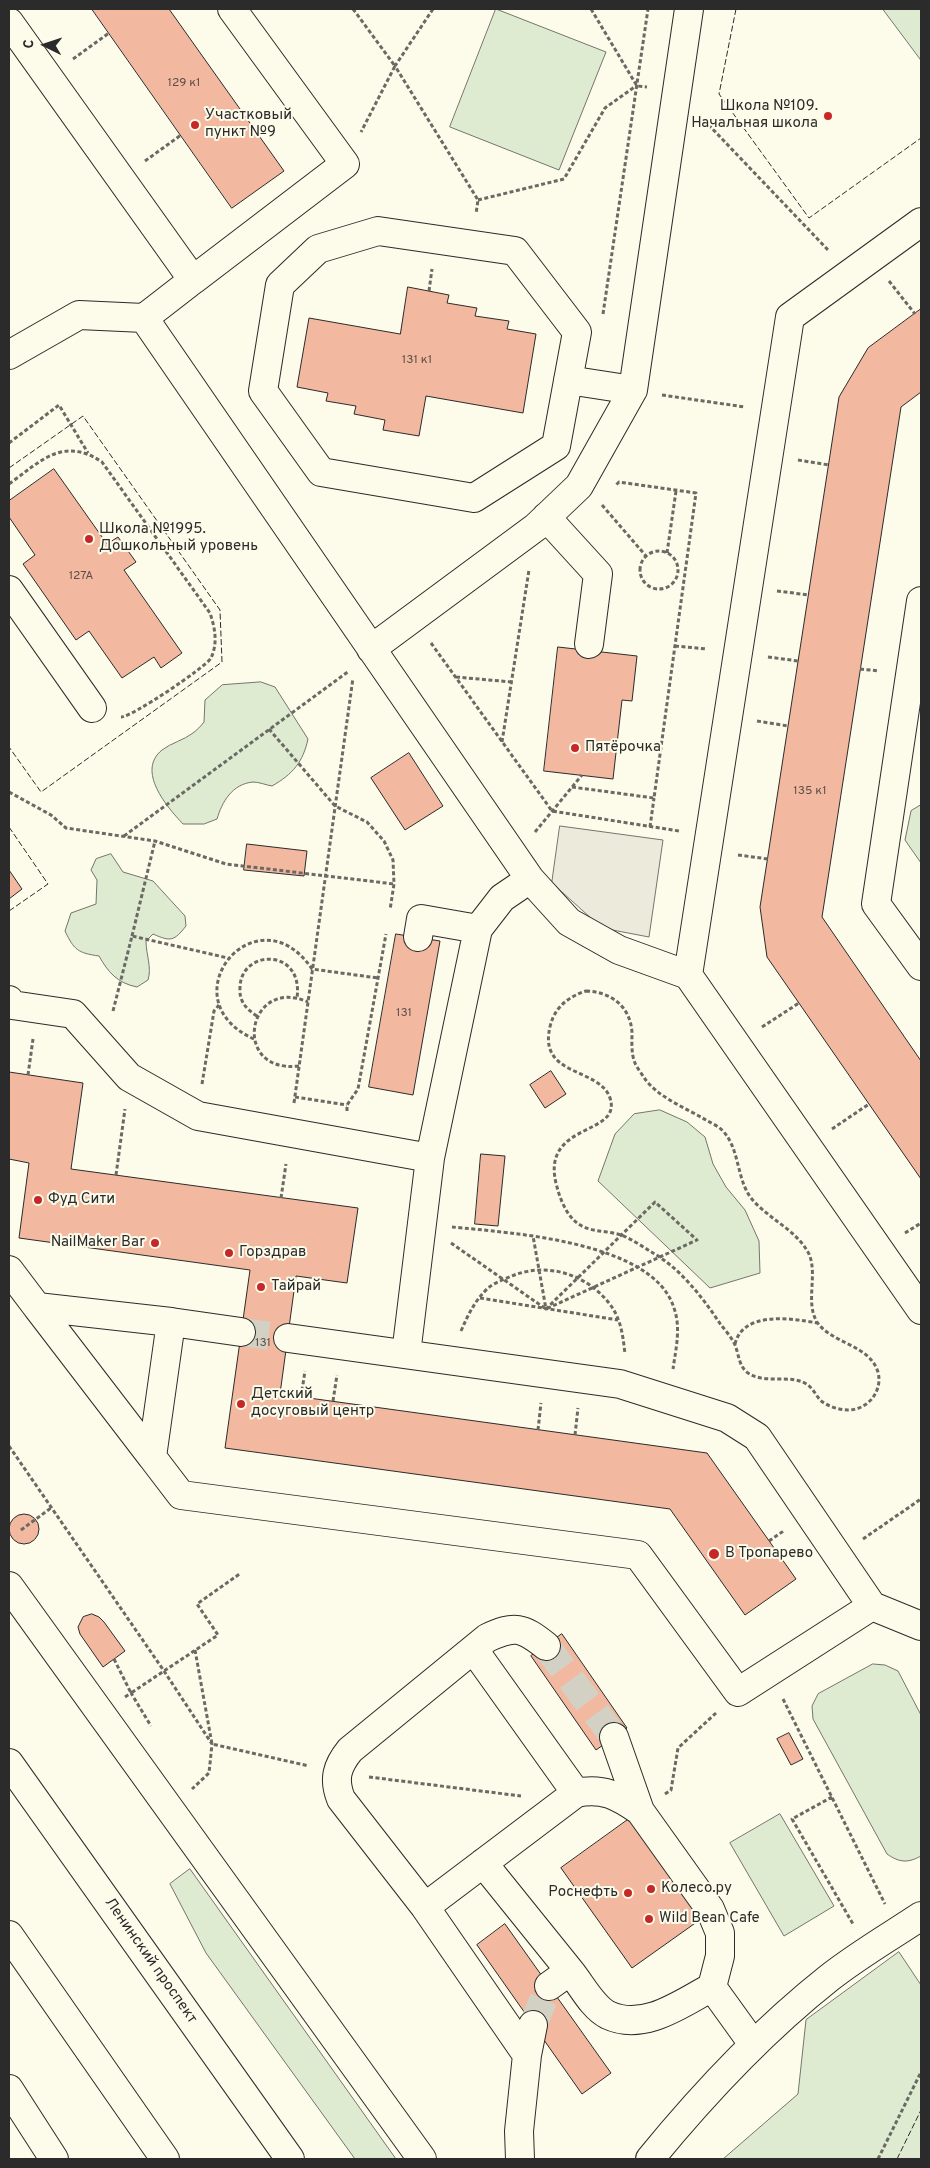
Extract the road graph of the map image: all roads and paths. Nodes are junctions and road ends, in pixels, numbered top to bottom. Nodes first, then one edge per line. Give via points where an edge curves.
1 (232, 9) edge
2 (353, 9) edge
3 (433, 9) edge
4 (590, 9) edge
5 (648, 9) edge
6 (689, 9) edge
7 (9, 22) edge
8 (109, 33) dead end
9 (70, 60) dead end
10 (395, 66) junction
11 (636, 86) junction
12 (677, 91) junction
13 (181, 135) dead end
14 (144, 162) dead end
15 (345, 164) junction
16 (478, 200) junction
17 (921, 222) edge
18 (472, 244) junction
19 (861, 266) junction
20 (193, 280) junction
21 (915, 314) dead end
22 (603, 317) dead end
23 (144, 318) junction
24 (9, 355) edge
25 (568, 380) junction
26 (633, 390) junction
27 (775, 412) junction
28 (9, 443) edge
29 (88, 453) junction
30 (9, 484) edge
31 (676, 491) dead end
32 (696, 493) dead end
33 (598, 500) dead end
34 (541, 522) junction
35 (667, 553) junction
36 (646, 556) junction
37 (678, 573) junction
38 (685, 574) junction
39 (9, 590) edge
40 (921, 601) edge
41 (414, 618) junction
42 (589, 644) dead end
43 (363, 658) junction
44 (456, 677) junction
45 (512, 682) junction
46 (92, 708) joint
47 (269, 729) junction
48 (502, 742) junction
49 (572, 787) dead end
50 (9, 792) edge
51 (654, 798) junction
52 (335, 806) junction
53 (650, 826) junction
54 (124, 836) junction
55 (710, 836) junction
56 (155, 840) junction
57 (326, 875) junction
58 (530, 879) junction
59 (394, 884) junction
60 (389, 914) dead end
61 (478, 929) junction
62 (386, 932) dead end
63 (132, 936) junction
64 (418, 937) dead end
65 (228, 958) junction
66 (921, 966) edge
67 (312, 969) junction
68 (688, 975) junction
69 (378, 978) junction
70 (297, 998) junction
71 (9, 1000) edge
72 (308, 1002) junction
73 (799, 1003) dead end
74 (219, 1006) junction
75 (37, 1009) junction
76 (257, 1016) junction
77 (759, 1029) dead end
78 (254, 1039) junction
79 (104, 1048) junction
80 (299, 1066) junction
81 (28, 1075) dead end
82 (129, 1077) junction
83 (295, 1097) junction
84 (869, 1104) dead end
85 (347, 1105) junction
86 (198, 1116) junction
87 (348, 1116) dead end
88 (828, 1131) dead end
89 (290, 1134) junction
90 (430, 1158) junction
91 (116, 1175) dead end
92 (281, 1198) dead end
93 (422, 1223) junction
94 (921, 1223) edge
95 (622, 1235) junction
96 (533, 1236) junction
97 (900, 1236) dead end
98 (604, 1252) junction
99 (660, 1257) junction
100 (638, 1267) junction
101 (538, 1269) junction
102 (9, 1270) edge
103 (577, 1278) junction
104 (503, 1279) junction
105 (593, 1287) junction
106 (479, 1298) junction
107 (37, 1307) junction
108 (546, 1309) junction
109 (921, 1310) edge
110 (618, 1320) junction
111 (171, 1322) junction
112 (817, 1323) junction
113 (241, 1332) tunnel mouth
114 (288, 1338) tunnel mouth
115 (735, 1344) junction
116 (406, 1354) junction
117 (458, 1361) junction
118 (620, 1384) junction
119 (669, 1399) junction
120 (9, 1446) edge
121 (152, 1457) junction
122 (921, 1499) edge
123 (51, 1508) junction
124 (21, 1530) dead end
125 (838, 1557) junction
126 (241, 1573) dead end
127 (9, 1586) edge
128 (872, 1606) junction
129 (921, 1626) edge
130 (546, 1646) tunnel mouth
131 (474, 1650) junction
132 (114, 1659) dead end
133 (164, 1671) junction
134 (770, 1672) junction
135 (738, 1692) junction
136 (614, 1737) tunnel mouth
137 (9, 1763) edge
138 (189, 1791) dead end
139 (576, 1793) junction
140 (832, 1797) junction
141 (640, 1811) junction
142 (483, 1863) junction
143 (425, 1908) junction
144 (921, 1916) edge
145 (898, 1931) junction
146 (9, 1935) edge
147 (869, 1951) junction
148 (712, 1987) junction
149 (533, 2025) tunnel mouth
150 (753, 2044) junction
151 (527, 2055) junction
152 (921, 2072) edge
153 (9, 2089) edge
154 (54, 2159) edge
155 (166, 2159) edge
156 (290, 2159) edge
157 (422, 2159) edge
158 (520, 2159) edge
159 (650, 2159) edge
160 (878, 2159) edge

1 - 15 street
2 - 10 path
3 - 10 path
4 - 11 path
5 - 11 path
6 - 12 street
7 - 20 street
8 - 9 path
10 - 15 path
10 - 16 path
11 - 12 path
11 - 16 path via 605,108 564,179
11 - 22 path
12 - 19 path
12 - 26 street
13 - 14 path
15 - 20 street
16 - 18 path
17 - 19 street
18 - 25 street via 516,251 577,332
18 - 25 street via 378,231 318,249 280,285 262,391 321,472 474,498 556,446
19 - 21 path
19 - 27 street via 790,317
20 - 23 street
23 - 24 street via 79,315
23 - 43 street
25 - 26 street
26 - 27 path
26 - 34 street via 579,486
27 - 55 street
28 - 29 path via 59,406
29 - 30 path via 69,449 46,457
29 - 46 path via 102,462 210,613 215,626 215,646 210,660 142,709 125,717 108,716
31 - 35 path
32 - 38 path
33 - 36 path
34 - 41 street
34 - 42 street via 598,574
34 - 45 path
35 - 36 path via 660,551
35 - 37 path via 678,565
36 - 37 path via 640,568 649,586 670,585
37 - 38 path
38 - 51 path
39 - 46 street
40 - 66 street via 876,904
41 - 43 street
41 - 44 path
43 - 47 path
43 - 52 path
43 - 58 street
44 - 45 path
44 - 48 path
45 - 48 path
47 - 52 path
47 - 54 path
48 - 53 path via 552,811
49 - 51 path
50 - 54 path via 51,815 66,828
51 - 53 path
52 - 57 path
52 - 59 path via 367,822 384,841 393,860
53 - 55 path
54 - 56 path
55 - 68 street
56 - 57 path via 226,864
56 - 63 path
57 - 59 path
57 - 67 path
58 - 61 street via 502,898
58 - 68 street via 569,922 619,950
59 - 60 path
61 - 64 street via 420,919
61 - 90 street
62 - 69 path
63 - 65 path
63 - 79 path
65 - 67 path via 241,947 273,940 290,945 303,955
65 - 74 path via 218,981
67 - 69 path
67 - 72 path
68 - 109 street
69 - 85 path via 358,1089
70 - 72 path
70 - 76 path via 274,1000
70 - 76 path via 297,978 285,963 266,959 257,962 242,975 240,994 249,1011
71 - 75 street via 12,1005
72 - 80 path
73 - 77 path
74 - 78 path via 238,1032
74 - 86 path via 214,1011
75 - 79 street via 73,1014
75 - 81 path
76 - 78 path
78 - 80 path via 266,1059 282,1066
79 - 82 street
80 - 83 path
82 - 86 street
82 - 91 path
83 - 85 path
83 - 89 path
84 - 88 path
85 - 87 path
86 - 89 street
89 - 90 street
89 - 92 path
90 - 93 street
93 - 96 path
93 - 104 path
93 - 116 street
94 - 97 path
95 - 98 path
95 - 99 path
95 - 99 path via 655,1202 697,1240
95 - 112 path via 585,1228 574,1221 556,1186 558,1150 568,1140 604,1121 610,1114 610,1097 605,1089 563,1064 552,1054 549,1043 553,1017 574,995 586,991 599,991 614,998 625,1010 632,1027 634,1063 646,1081 722,1130 752,1199 794,1235 808,1253 812,1264 812,1312
96 - 98 path
96 - 101 path
98 - 100 path
98 - 103 path
99 - 100 path
99 - 115 path via 701,1295
100 - 105 path
100 - 119 path via 660,1283 674,1306 678,1325
101 - 103 path via 558,1270
101 - 104 path via 521,1271
101 - 108 path
102 - 107 street
103 - 105 path
103 - 108 path
104 - 106 path
104 - 108 path
105 - 108 path
105 - 110 path via 610,1305
106 - 108 path
106 - 117 path via 470,1309 460,1334
107 - 111 street
107 - 121 street
108 - 110 path
110 - 118 path via 625,1357
111 - 113 street
111 - 121 street
112 - 115 path via 797,1319 759,1320 742,1328
112 - 115 path via 864,1352 878,1371 879,1386 872,1400 861,1409 835,1408 821,1401 810,1386 797,1380 765,1378 747,1372
114 - 116 street
116 - 117 street
117 - 118 street
118 - 119 street
119 - 125 street via 727,1418 757,1437
120 - 123 path
121 - 135 street via 181,1495 638,1555
122 - 125 path
123 - 124 path
123 - 133 path
125 - 128 street
126 - 133 path via 197,1604 218,1635
127 - 157 street
128 - 129 street
128 - 134 street
130 - 131 street via 518,1629 504,1630
131 - 139 street
131 - 143 street via 350,1750 336,1773 342,1799
132 - 133 path via 131,1693
133 - 138 path via 212,1744 209,1773
134 - 135 street
134 - 140 path
135 - 141 path via 678,1748 671,1790
136 - 141 street
137 - 156 street, Ленинский проспект
139 - 141 street via 605,1792
139 - 142 street
140 - 145 path
140 - 147 path via 792,1818
141 - 148 street via 710,1908 720,1933 720,1956
142 - 143 street
142 - 148 street via 560,1978 607,2015 640,2020 662,2014
143 - 151 street
144 - 145 street
145 - 147 street
146 - 155 street
147 - 150 street via 830,1977
148 - 150 street
149 - 151 street
150 - 159 street
151 - 158 street via 519,2131
152 - 160 path
153 - 154 street

